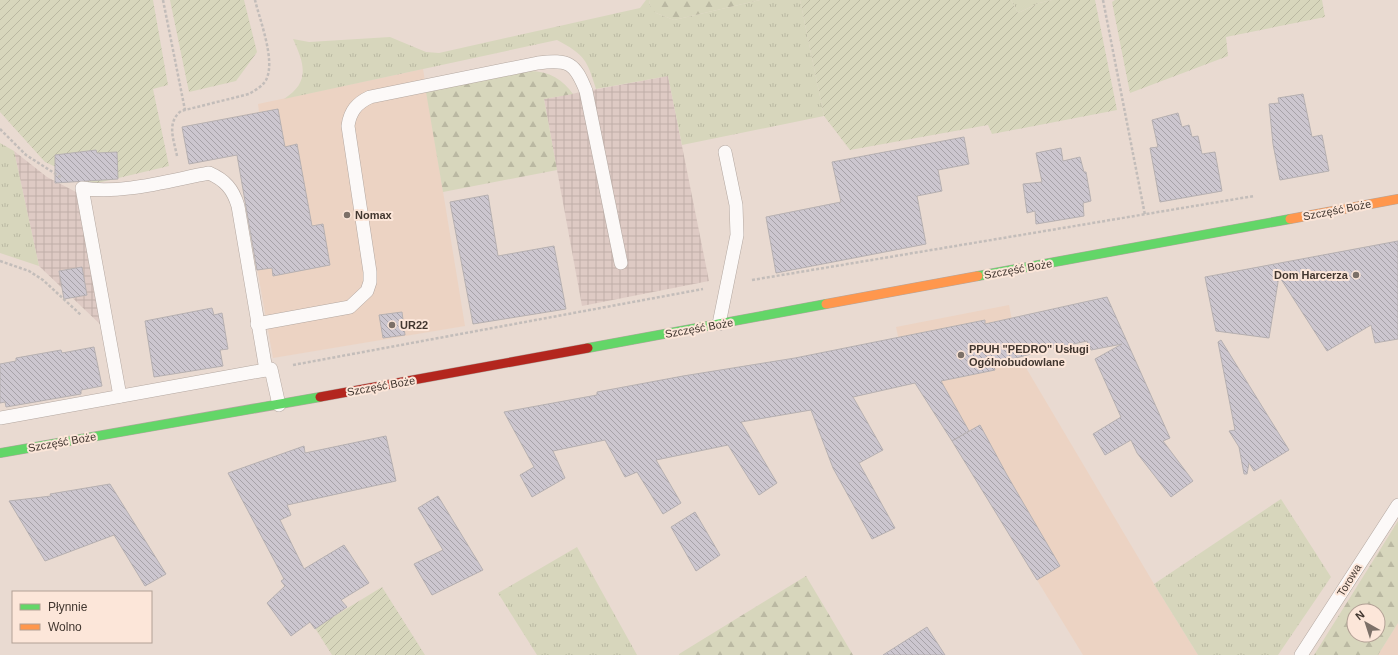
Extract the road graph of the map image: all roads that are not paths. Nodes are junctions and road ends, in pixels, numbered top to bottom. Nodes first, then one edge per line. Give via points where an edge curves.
1 (725, 152) dead end
2 (1398, 199) edge
3 (621, 263) dead end
4 (257, 324) junction
5 (719, 324) junction
6 (268, 370) junction
7 (120, 396) junction
8 (279, 405) junction
9 (0, 418) edge
10 (0, 453) edge
11 (1398, 505) edge
12 (1301, 655) edge

1 - 5 lane via 736,205 737,235
2 - 5 street, Szczęść Boże
3 - 4 lane via 581,77 575,68 566,62 538,63 370,97 360,102 349,117 348,126 370,272 367,291 350,307
4 - 6 lane
4 - 7 lane via 235,195 220,178 209,173 104,191 82,188
5 - 8 street, Szczęść Boże
6 - 7 lane
6 - 8 lane
7 - 9 lane
8 - 10 street, Szczęść Boże
11 - 12 lane, Torowa

